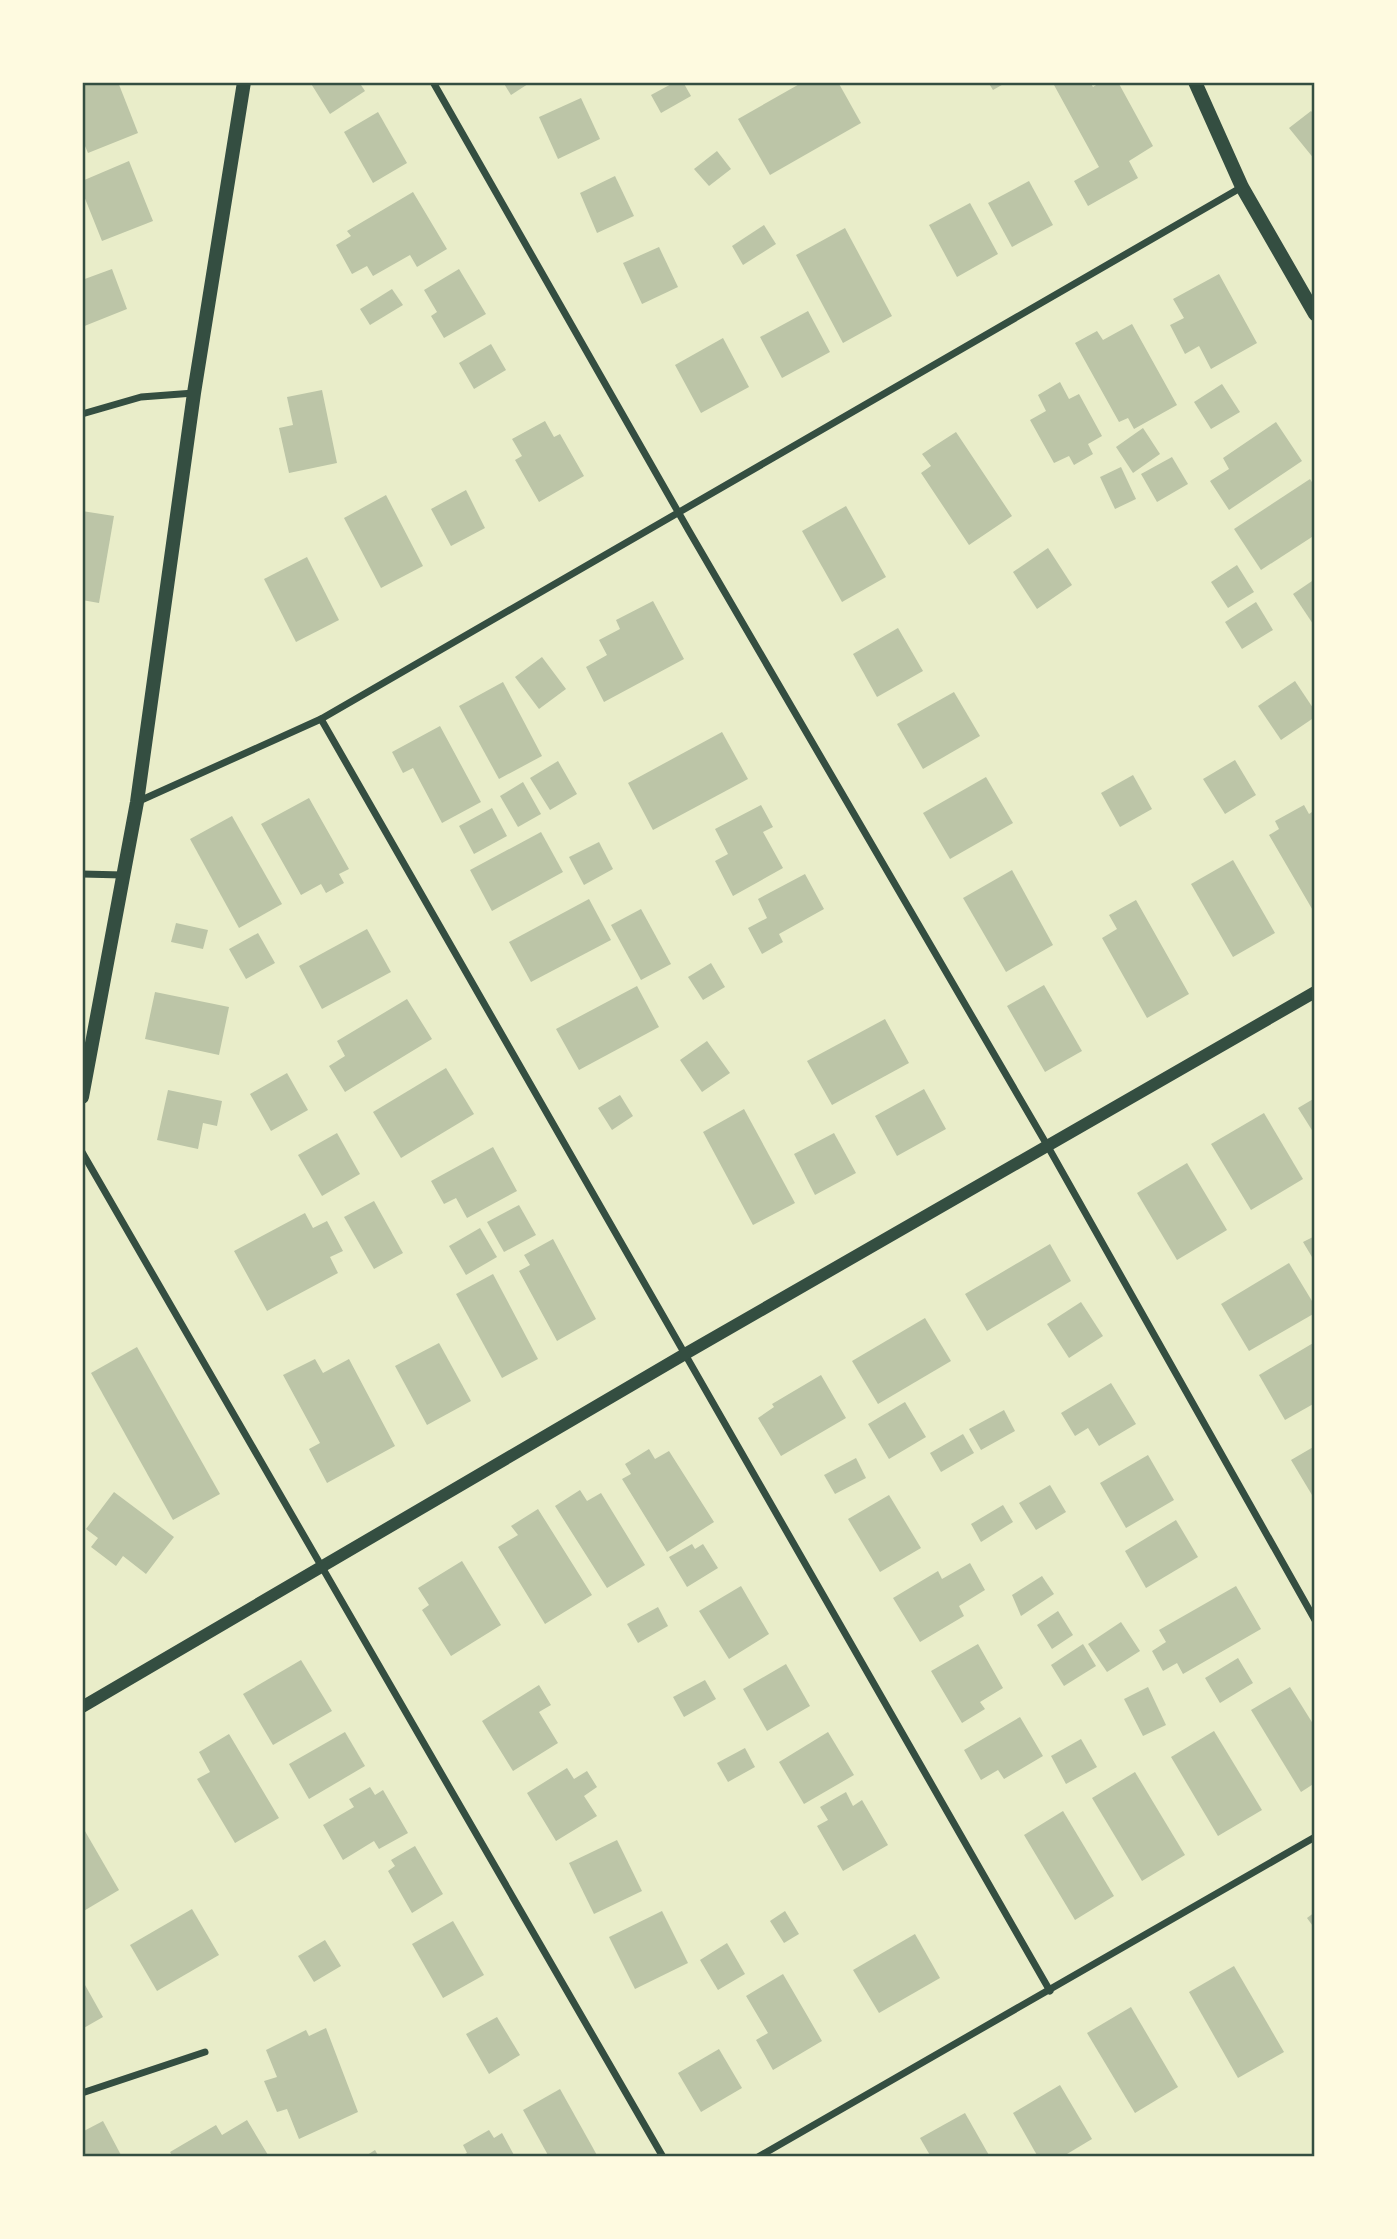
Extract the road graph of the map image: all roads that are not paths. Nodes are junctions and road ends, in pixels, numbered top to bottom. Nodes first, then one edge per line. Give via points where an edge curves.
1 (433, 82) edge
2 (1195, 82) edge
3 (242, 85) edge
4 (1242, 187) junction
5 (1315, 314) edge
6 (194, 393) junction
7 (82, 414) edge
8 (678, 513) junction
9 (321, 719) junction
10 (137, 802) junction
11 (82, 874) edge
12 (123, 875) junction
13 (1315, 992) edge
14 (82, 1097) edge
15 (1047, 1145) junction
16 (82, 1152) edge
17 (685, 1354) junction
18 (321, 1567) junction
19 (1315, 1620) edge
20 (82, 1707) edge
21 (1315, 1838) edge
22 (1050, 1991) junction
23 (205, 2052) dead end
24 (82, 2093) edge
25 (663, 2157) edge
26 (758, 2157) edge

1 - 8 street
2 - 4 main road
3 - 6 main road
4 - 5 main road
4 - 8 street
6 - 7 street via 141,397
6 - 10 main road
8 - 9 street
8 - 15 street
9 - 10 street
9 - 17 street
10 - 12 main road
11 - 12 street
12 - 14 main road
13 - 15 street
15 - 17 street
15 - 19 street
16 - 18 street
17 - 18 street
17 - 22 street
18 - 20 street
18 - 25 street
21 - 22 street
22 - 26 street
23 - 24 street

